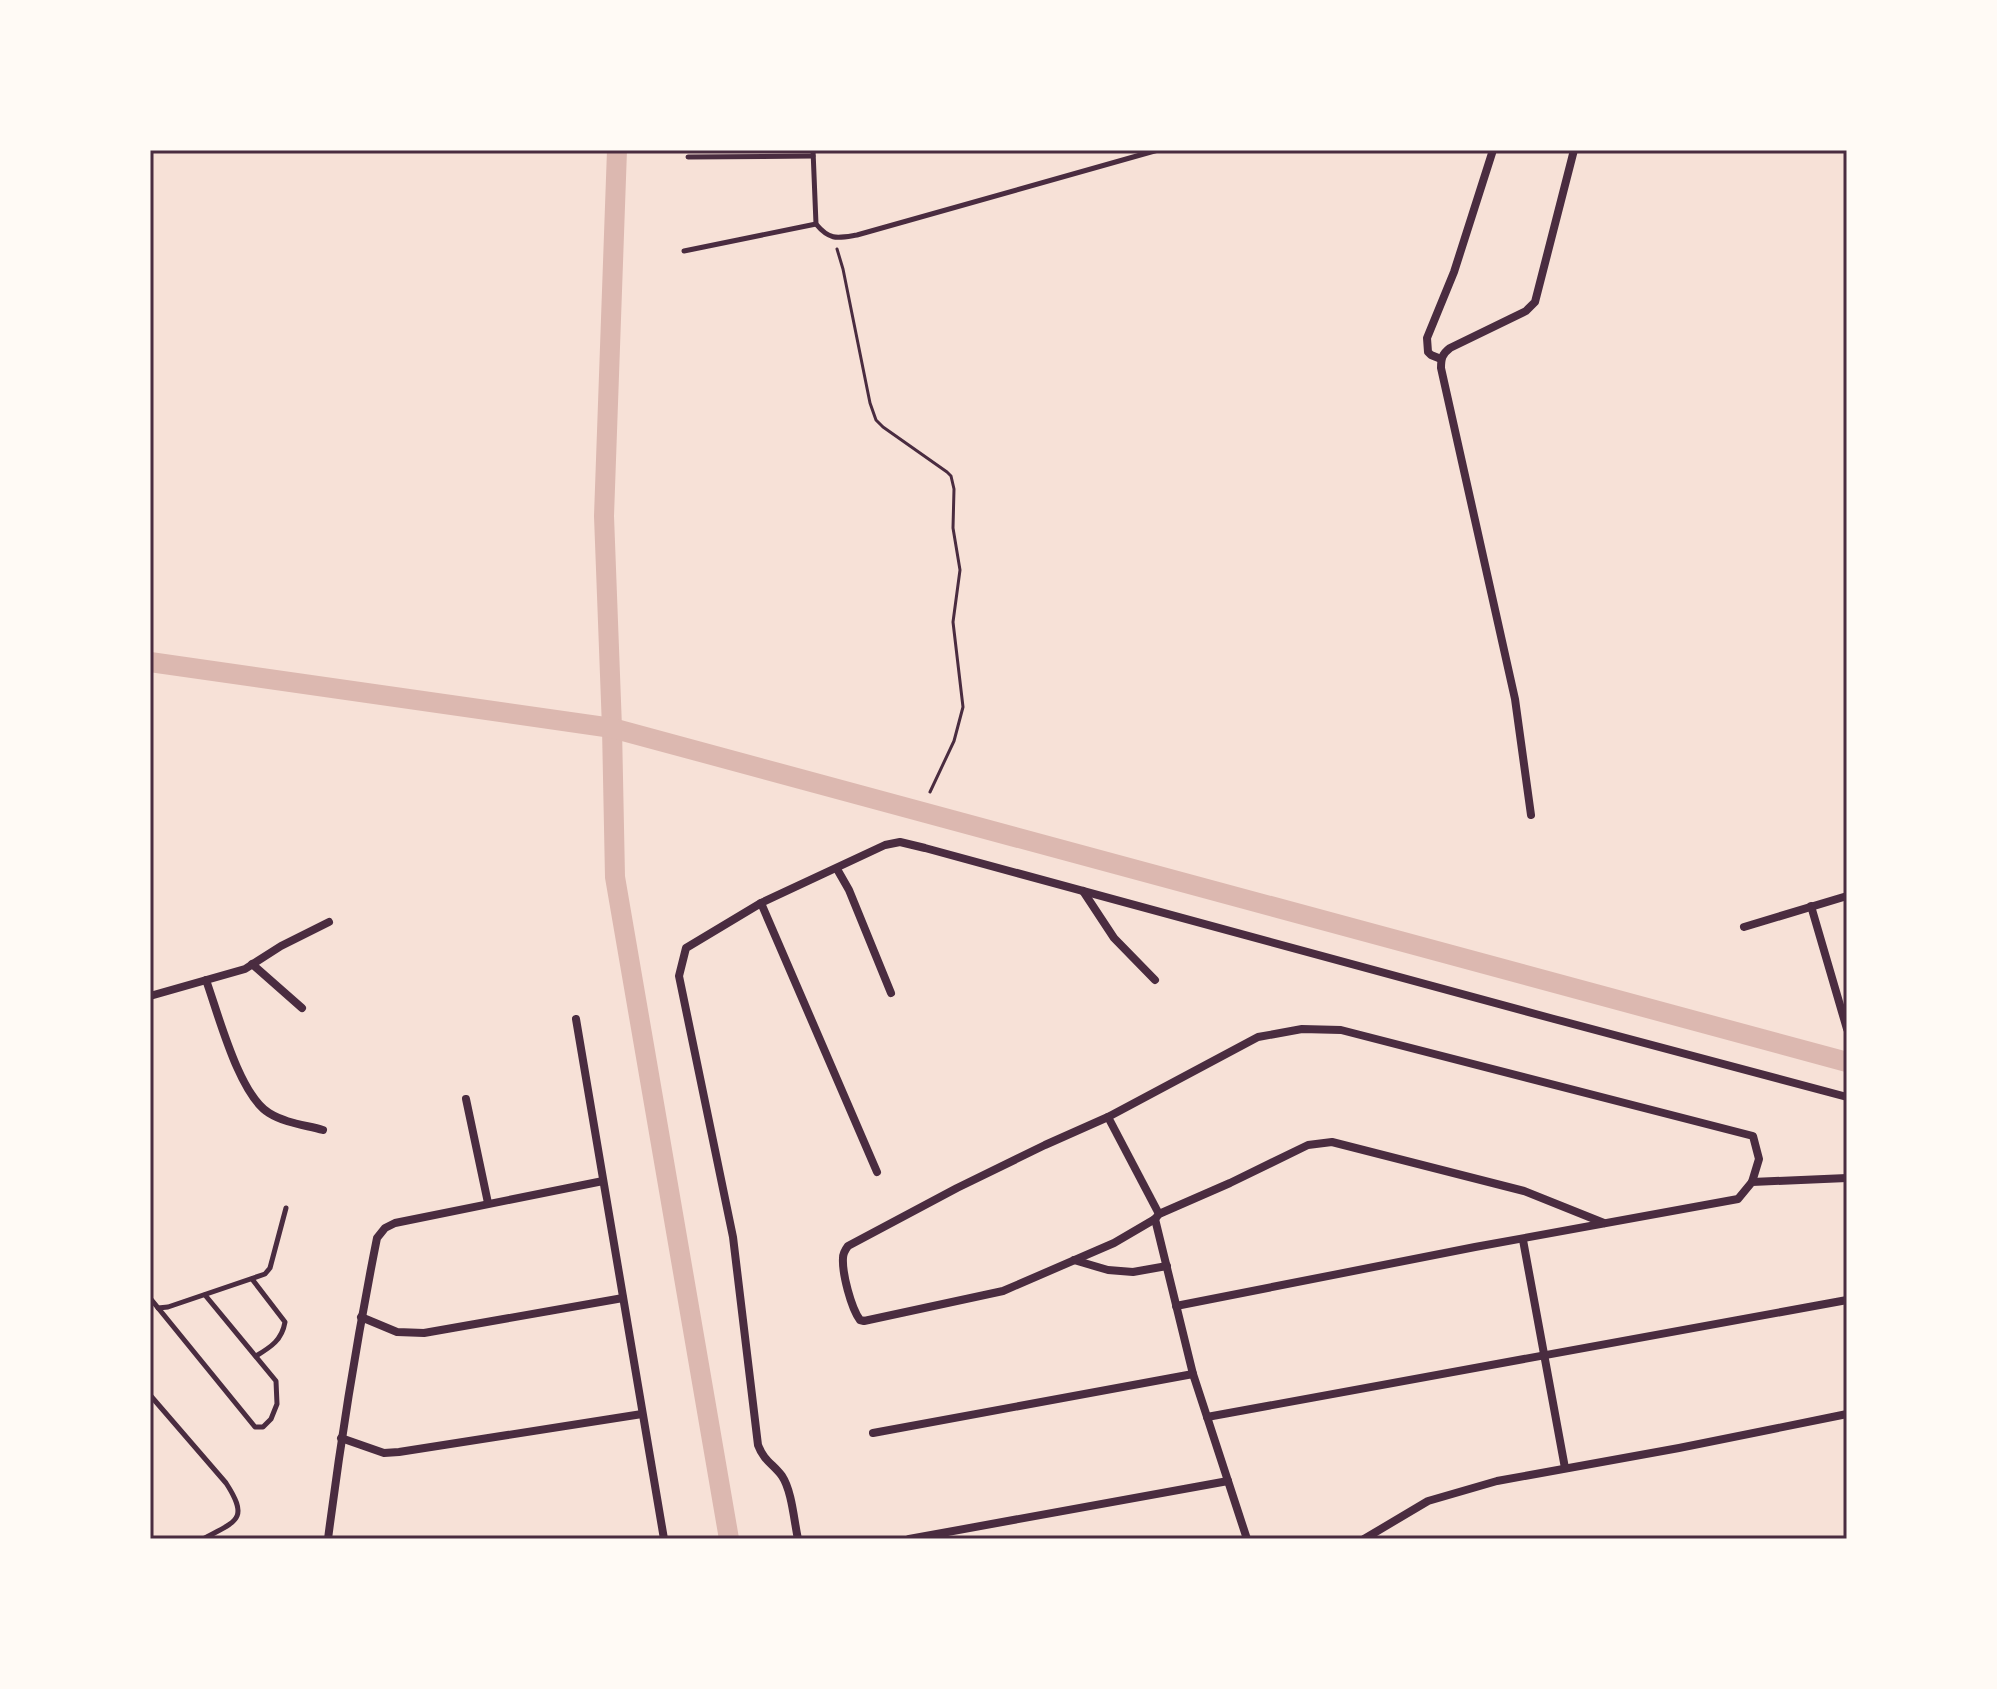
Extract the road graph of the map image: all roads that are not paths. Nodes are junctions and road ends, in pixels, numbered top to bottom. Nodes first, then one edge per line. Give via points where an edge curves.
1 (1158, 150) edge
2 (1493, 150) edge
3 (1574, 150) edge
4 (813, 153) edge
5 (688, 157) dead end
6 (816, 224) junction
7 (684, 251) dead end
8 (1441, 359) junction
9 (1531, 815) dead end
10 (837, 869) junction
11 (1082, 891) junction
12 (1847, 896) edge
13 (761, 903) junction
14 (1811, 906) junction
15 (329, 922) dead end
16 (1744, 927) dead end
17 (252, 964) junction
18 (206, 980) junction
19 (1155, 980) dead end
20 (891, 993) dead end
21 (150, 996) edge
22 (302, 1008) dead end
23 (576, 1019) dead end
24 (1847, 1029) edge
25 (1847, 1097) edge
26 (466, 1099) dead end
27 (1108, 1117) junction
28 (323, 1130) dead end
29 (877, 1172) dead end
30 (1847, 1178) edge
31 (603, 1181) junction
32 (1752, 1182) junction
33 (488, 1203) junction
34 (286, 1208) dead end
35 (1157, 1216) junction
36 (1604, 1223) junction
37 (1523, 1240) junction
38 (1074, 1260) junction
39 (1167, 1266) junction
40 (252, 1279) junction
41 (205, 1295) junction
42 (150, 1298) edge
43 (623, 1298) junction
44 (1847, 1300) edge
45 (1176, 1306) junction
46 (158, 1308) junction
47 (361, 1317) junction
48 (256, 1356) junction
49 (1543, 1356) junction
50 (1193, 1374) junction
51 (150, 1395) edge
52 (642, 1414) junction
53 (1847, 1414) edge
54 (1207, 1417) junction
55 (873, 1433) dead end
56 (341, 1438) junction
57 (1565, 1468) junction
58 (1228, 1481) junction
59 (203, 1539) edge
60 (328, 1539) edge
61 (664, 1539) edge
62 (798, 1539) edge
63 (909, 1539) edge
64 (1247, 1539) edge
65 (1364, 1539) edge

1 - 6 lane via 857,235 833,238
2 - 8 street via 1427,338 1428,352
3 - 8 street via 1535,302 1450,348
4 - 5 lane
4 - 6 lane
6 - 7 lane
8 - 9 street via 1515,699
10 - 11 street via 900,842
10 - 13 street
10 - 20 street
11 - 19 street via 1114,938
11 - 25 street
12 - 14 street
13 - 29 street
13 - 62 street via 686,948 679,976 733,1237 758,1445 787,1487
14 - 16 street
14 - 24 street
15 - 17 street
17 - 18 street
17 - 22 street
18 - 21 street
18 - 28 street via 240,1075 259,1106 284,1120
23 - 31 street
26 - 33 street
27 - 32 street via 1258,1037 1302,1029 1341,1030 1753,1136 1759,1159
27 - 35 street
27 - 38 street via 902,1217 848,1246 843,1258 855,1313 864,1321 1003,1291
30 - 32 street
31 - 33 street
31 - 43 street
32 - 36 street via 1738,1199
33 - 47 street via 385,1228 377,1238
34 - 40 lane via 270,1268
35 - 36 street via 1308,1145 1332,1142 1524,1191
35 - 38 street
35 - 39 street
36 - 37 street
37 - 45 street
37 - 49 street
38 - 39 street via 1133,1272
39 - 45 street
40 - 41 lane
40 - 48 lane via 285,1322 273,1346
41 - 46 lane
41 - 48 lane
42 - 46 lane
43 - 47 street via 424,1333 397,1332
43 - 52 street
44 - 49 street
45 - 50 street
46 - 48 lane via 255,1427 263,1427 277,1404 276,1381
47 - 56 street
49 - 54 street
49 - 57 street
50 - 54 street
50 - 55 street
51 - 59 lane via 235,1496 235,1522
52 - 56 street via 399,1452 384,1453
52 - 61 street
53 - 57 street
54 - 58 street
56 - 60 street
57 - 65 street via 1428,1501
58 - 63 street
58 - 64 street

